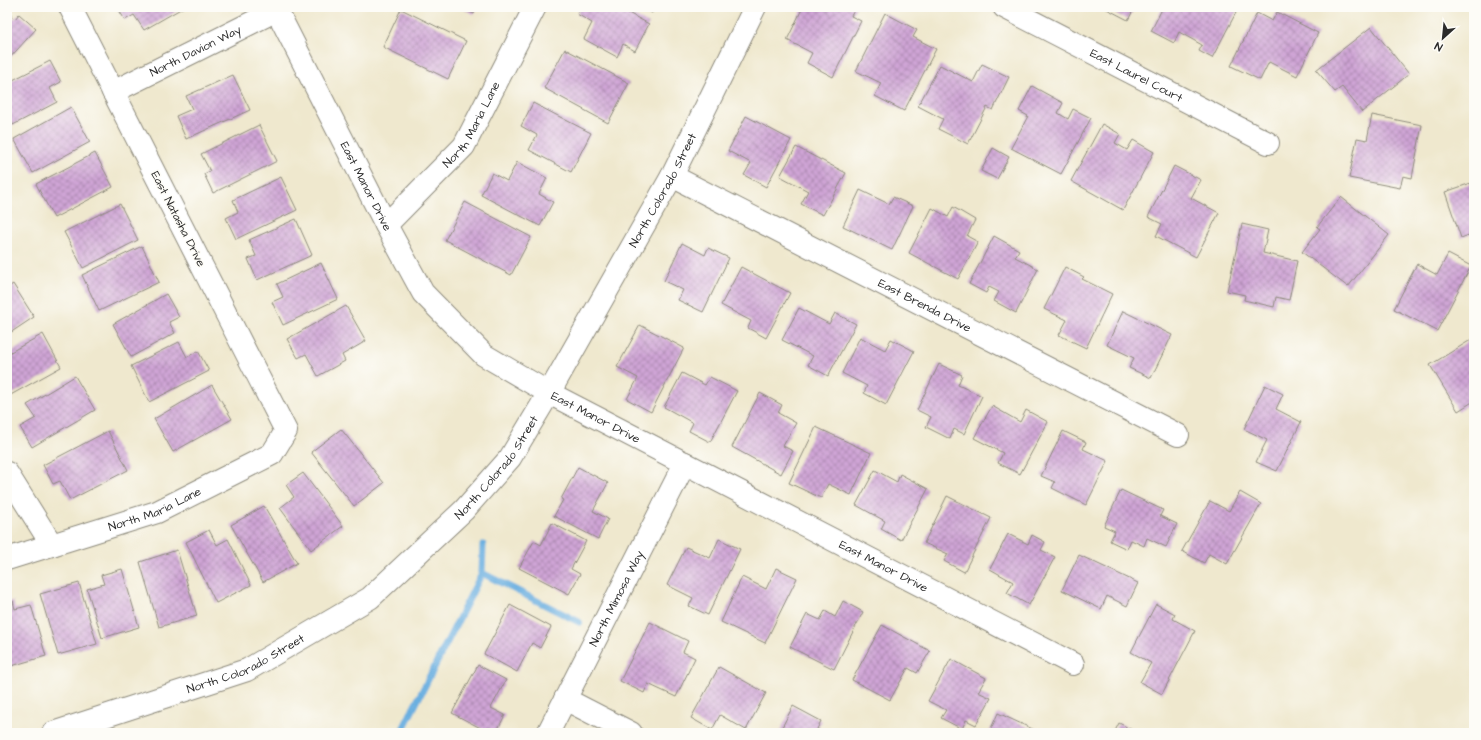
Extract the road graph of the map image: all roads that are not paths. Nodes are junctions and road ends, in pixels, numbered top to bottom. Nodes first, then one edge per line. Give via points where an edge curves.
1 (70, 7) edge
2 (535, 7) edge
3 (755, 7) edge
4 (1004, 7) edge
5 (276, 9) edge
6 (113, 92) junction
7 (1268, 143) dead end
8 (672, 176) junction
9 (386, 226) junction
10 (549, 392) junction
11 (286, 431) joint
12 (1178, 435) dead end
13 (686, 463) junction
14 (7, 473) edge
15 (52, 545) junction
16 (7, 559) edge
17 (1073, 664) dead end
18 (565, 699) junction
19 (53, 733) edge
20 (548, 733) edge
21 (631, 733) edge

1 - 6 street, East Natasha Drive
2 - 9 street, North Maria Lane via 464,146
3 - 8 street, North Colorado Street
4 - 7 street, East Laurel Court
5 - 6 street, North Davion Way
5 - 9 street, East Manor Drive
6 - 11 street, East Natasha Drive
8 - 10 street, North Colorado Street
8 - 12 street, East Brenda Drive
9 - 10 street, East Manor Drive via 424,294 456,327 484,355
10 - 13 street, East Manor Drive
10 - 19 street, North Colorado Street via 510,458 464,510 370,598 247,670
11 - 15 street, North Maria Lane via 272,454 157,512
13 - 17 street, East Manor Drive
13 - 18 street, North Mimosa Way
14 - 15 street
15 - 16 street, North Maria Lane
18 - 20 street, North Mimosa Way
18 - 21 street

